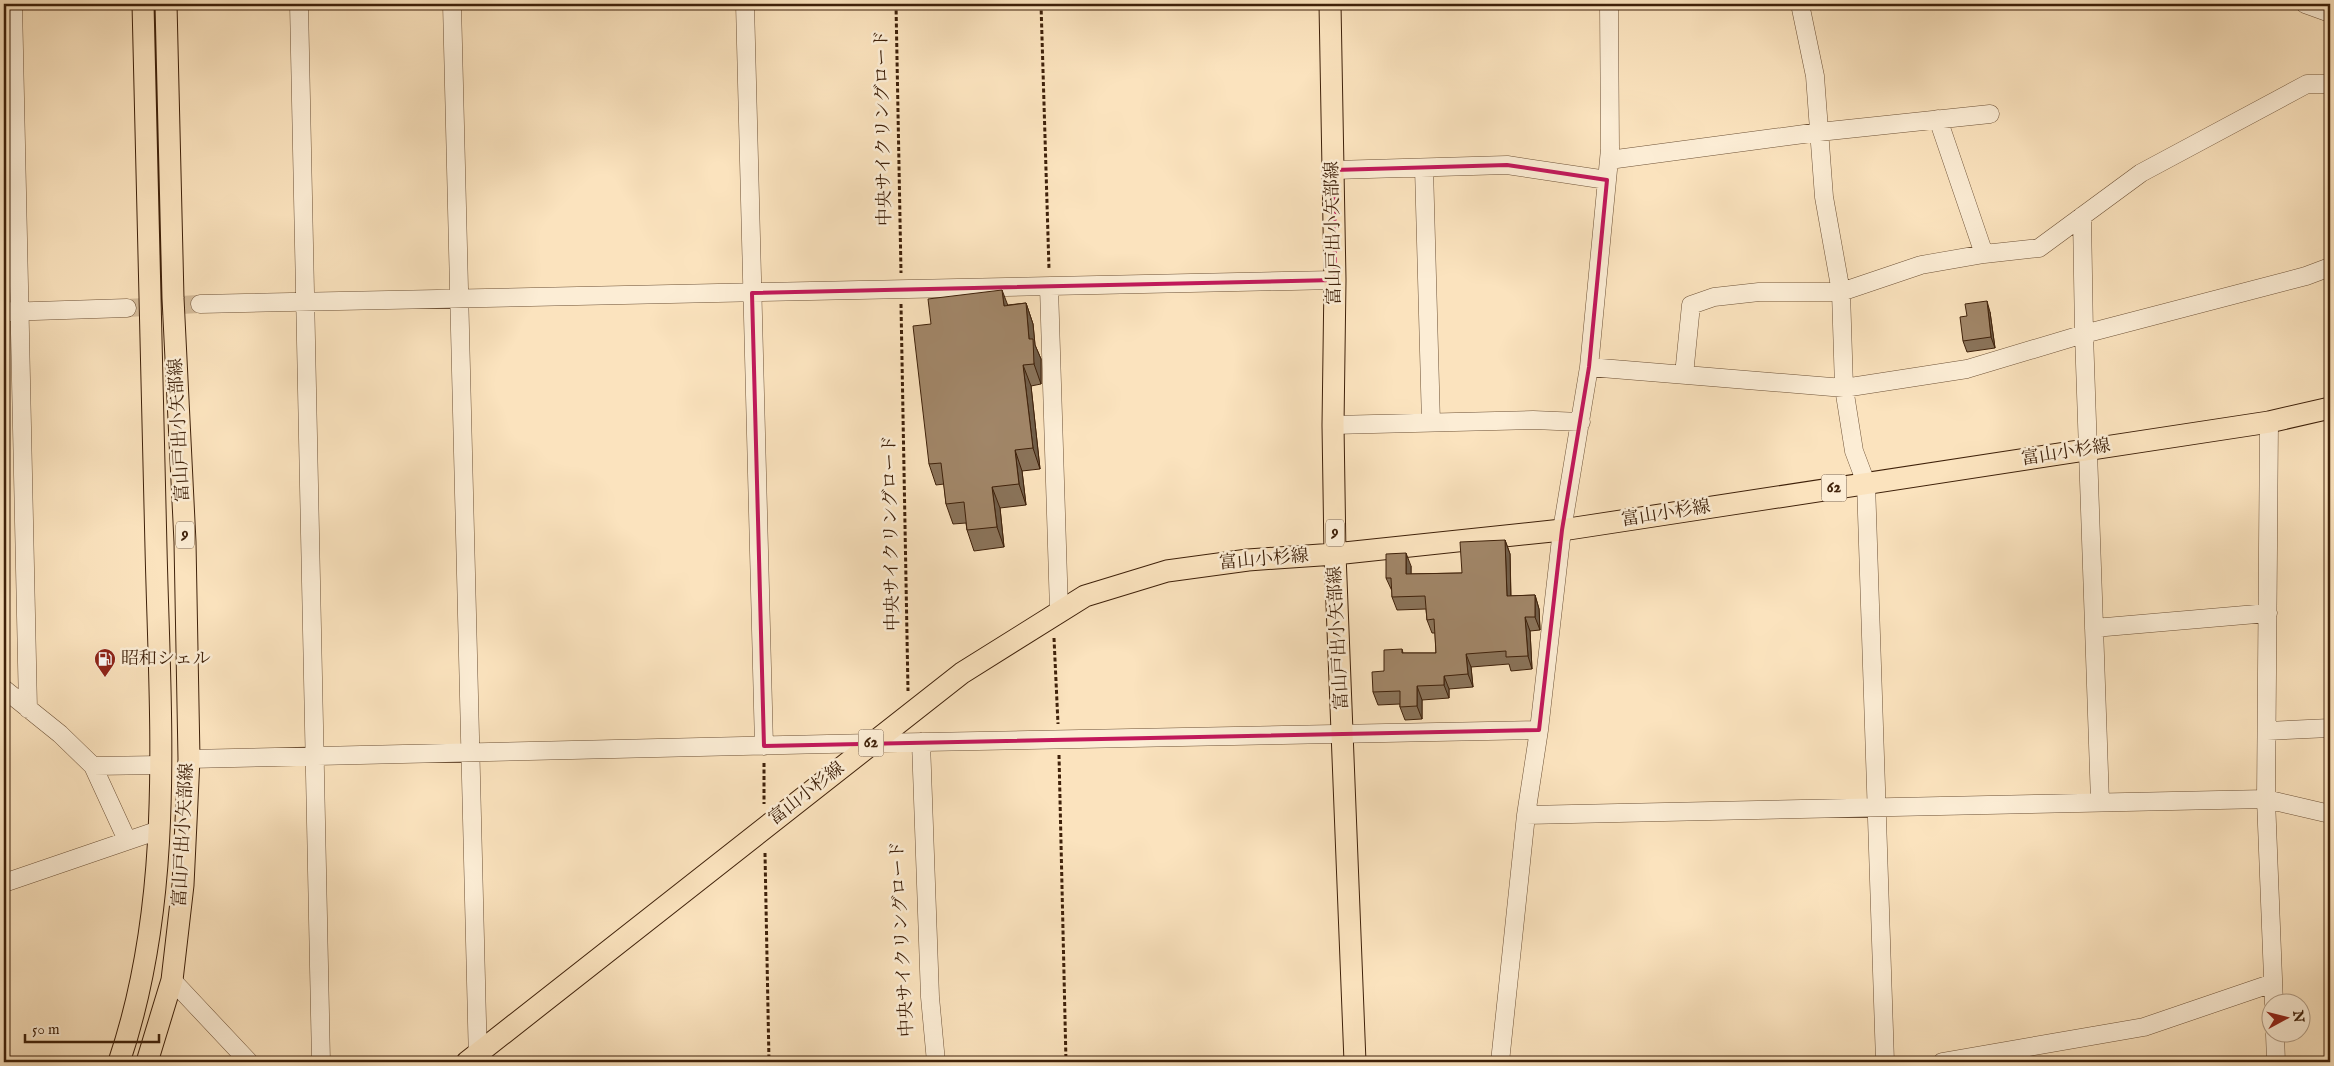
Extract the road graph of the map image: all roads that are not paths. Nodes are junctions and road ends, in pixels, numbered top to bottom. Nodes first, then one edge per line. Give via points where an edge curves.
1 (13, 4) edge
2 (143, 4) edge
3 (166, 4) edge
4 (298, 4) edge
5 (452, 4) edge
6 (745, 4) edge
7 (1330, 4) edge
8 (1609, 4) edge
9 (1800, 4) edge
10 (2305, 4) edge
11 (2330, 13) edge
12 (2330, 84) edge
13 (1990, 114) dead end
14 (1938, 120) junction
15 (1819, 132) junction
16 (1610, 154) junction
17 (1424, 168) junction
18 (1334, 170) junction
19 (1607, 180) junction
20 (2082, 216) junction
21 (1984, 254) junction
22 (2330, 267) edge
23 (1335, 280) junction
24 (1049, 287) junction
25 (1841, 292) junction
26 (752, 293) junction
27 (459, 299) junction
28 (305, 302) junction
29 (200, 304) tunnel mouth
30 (127, 308) tunnel mouth
31 (12, 312) edge
32 (2084, 334) junction
33 (1589, 367) junction
34 (1684, 375) junction
35 (1844, 388) junction
36 (2330, 408) edge
37 (1581, 422) junction
38 (2269, 422) junction
39 (1431, 423) junction
40 (1333, 425) junction
41 (2089, 450) junction
42 (1866, 484) junction
43 (1562, 530) junction
44 (1335, 554) junction
45 (1056, 613) junction
46 (2268, 613) junction
47 (2094, 628) junction
48 (4, 689) edge
49 (28, 709) junction
50 (2330, 728) edge
51 (1539, 730) junction
52 (2267, 731) junction
53 (1344, 734) junction
54 (921, 742) junction
55 (872, 743) junction
56 (764, 746) junction
57 (470, 753) junction
58 (314, 756) junction
59 (189, 759) junction
60 (161, 765) junction
61 (93, 766) junction
62 (2266, 799) junction
63 (2100, 802) junction
64 (1877, 807) junction
65 (1526, 814) junction
66 (2330, 814) edge
67 (159, 830) junction
68 (126, 840) junction
69 (4, 883) edge
70 (172, 980) junction
71 (2273, 983) junction
72 (2274, 994) edge
73 (2275, 1044) edge
74 (474, 1059) edge
75 (119, 1062) edge
76 (147, 1062) edge
77 (249, 1062) edge
78 (321, 1062) edge
79 (936, 1062) edge
80 (1355, 1062) edge
81 (1500, 1062) edge
82 (1885, 1062) edge
83 (1942, 1062) edge
84 (2276, 1062) edge

1 - 31 street
2 - 60 main road, 富山戸出小矢部線 / 9
3 - 59 main road, 富山戸出小矢部線 / 9 via 173,298 185,542
4 - 28 street
5 - 27 street
6 - 26 street
7 - 18 main road, 富山戸出小矢部線 / 9
8 - 16 street
9 - 15 street via 1815,76
10 - 11 street
12 - 20 street via 2307,84 2141,173
13 - 14 street
14 - 15 street
14 - 21 street
15 - 16 street
15 - 25 street via 1824,196
16 - 19 street
17 - 18 street
17 - 19 street via 1507,165
17 - 39 street
18 - 23 main road, 富山戸出小矢部線 / 9
19 - 33 street
20 - 21 street via 2039,248
20 - 32 street
21 - 25 street via 1922,265
22 - 32 street
23 - 24 street
23 - 40 main road, 富山戸出小矢部線 / 9
24 - 26 street
24 - 45 street
25 - 34 street via 1759,292 1714,297 1691,305
25 - 35 street
26 - 27 street
26 - 56 street
27 - 28 street
27 - 57 street
28 - 29 street
28 - 58 street
30 - 31 street
31 - 49 street
32 - 35 street via 1966,369
32 - 41 street
33 - 34 street
33 - 37 street
34 - 35 street
35 - 42 street via 1854,451
36 - 38 main road, 富山小杉線 / 62
37 - 39 street
37 - 43 street
38 - 41 main road, 富山小杉線 / 62
38 - 46 street
39 - 40 street
40 - 44 main road, 富山戸出小矢部線 / 9
41 - 42 main road, 富山小杉線 / 62
41 - 47 street
42 - 43 main road, 富山小杉線 / 62
42 - 64 street
43 - 44 main road, 富山小杉線 / 62
43 - 51 street
44 - 45 main road, 富山小杉線 / 62 via 1248,560 1167,571 1084,596
44 - 53 main road, 富山戸出小矢部線 / 9
45 - 55 main road, 富山小杉線 / 62 via 962,673
46 - 47 street
46 - 52 street
47 - 63 street
48 - 49 street
49 - 61 street
50 - 52 street
51 - 53 street
51 - 65 street
52 - 62 street
53 - 54 street
53 - 80 main road, 富山戸出小矢部線 / 9
54 - 55 street
54 - 79 street via 930,997
55 - 56 street
55 - 74 main road, 富山小杉線 / 62
56 - 57 street
57 - 58 street
57 - 74 street
58 - 59 street
58 - 78 street
59 - 70 main road, 富山戸出小矢部線 / 9 via 183,884
60 - 61 street
60 - 67 main road, 富山戸出小矢部線 / 9
61 - 68 street
62 - 63 street
62 - 66 street
62 - 71 street
63 - 64 street
64 - 65 street
64 - 82 street
65 - 81 street
67 - 68 street
67 - 75 main road, 富山戸出小矢部線 / 9 via 145,968
68 - 69 street
70 - 76 main road, 富山戸出小矢部線 / 9
70 - 77 street
71 - 72 street
71 - 83 street via 2144,1027
73 - 84 street

